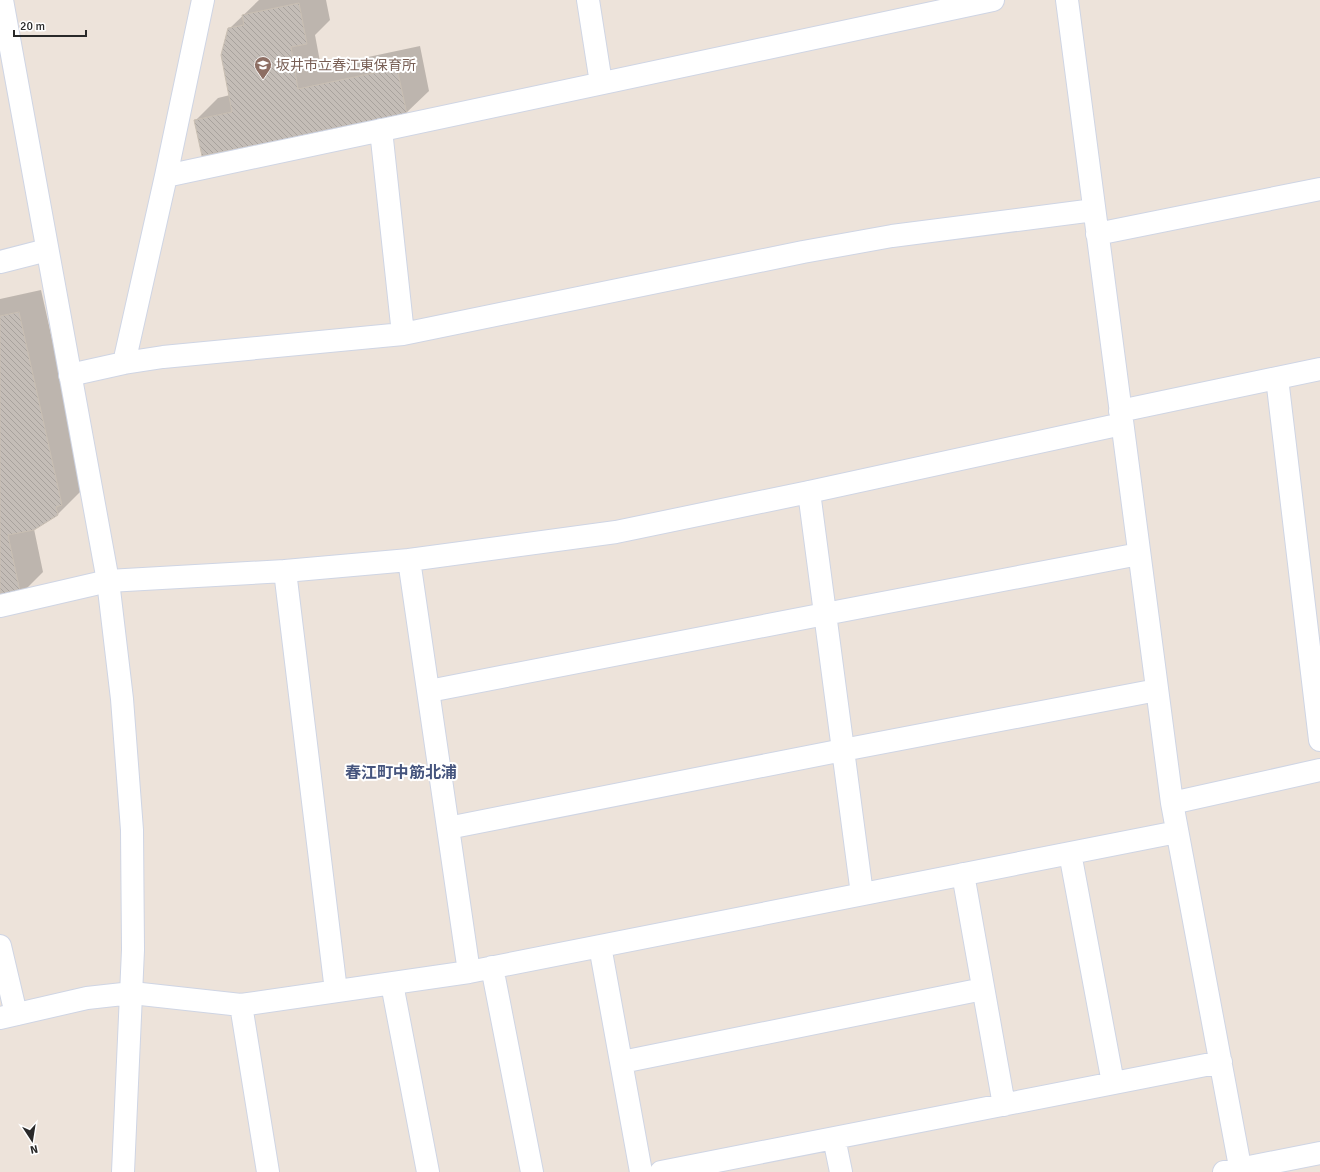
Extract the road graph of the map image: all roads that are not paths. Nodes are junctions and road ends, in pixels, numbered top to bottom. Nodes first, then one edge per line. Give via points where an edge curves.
1 (2, 0) edge
2 (203, 0) edge
3 (588, 0) edge
4 (993, 0) edge
5 (1067, 0) edge
6 (600, 83) junction
7 (381, 130) junction
8 (166, 176) junction
9 (1320, 189) edge
10 (1094, 210) junction
11 (1097, 234) junction
12 (47, 250) junction
13 (0, 262) edge
14 (403, 334) junction
15 (124, 363) junction
16 (1320, 369) edge
17 (70, 375) junction
18 (1277, 378) junction
19 (1121, 418) junction
20 (809, 492) junction
21 (1139, 554) junction
22 (410, 560) junction
23 (285, 571) junction
24 (108, 581) junction
25 (1311, 591) edge
26 (0, 606) edge
27 (825, 614) junction
28 (1157, 690) junction
29 (428, 691) junction
30 (1320, 740) edge
31 (843, 750) junction
32 (1320, 770) edge
33 (1172, 803) junction
34 (448, 828) junction
35 (1178, 832) junction
36 (1070, 853) junction
37 (963, 874) junction
38 (862, 894) junction
39 (0, 946) edge
40 (600, 946) junction
41 (492, 967) junction
42 (469, 972) junction
43 (392, 984) junction
44 (983, 989) junction
45 (336, 991) junction
46 (132, 993) junction
47 (241, 1005) junction
48 (8, 1016) edge
49 (622, 1062) junction
50 (1221, 1062) junction
51 (1113, 1083) junction
52 (1004, 1105) junction
53 (834, 1138) junction
54 (1320, 1154) edge
55 (1235, 1171) edge
56 (123, 1172) edge
57 (268, 1172) edge
58 (428, 1172) edge
59 (532, 1172) edge
60 (641, 1172) edge
61 (661, 1172) edge
62 (841, 1172) edge

1 - 12 street
2 - 8 street
3 - 6 street
4 - 6 street
5 - 10 street
6 - 7 street
7 - 8 street
7 - 14 street
8 - 15 street
9 - 11 street
10 - 11 street
10 - 14 street via 892,236
11 - 19 street
12 - 13 street
12 - 17 street
14 - 15 street
15 - 17 street
16 - 18 street
17 - 24 street
18 - 19 street
18 - 25 street
19 - 20 street
19 - 21 street
20 - 22 street via 616,532
20 - 27 street
21 - 27 street
21 - 28 street
22 - 23 street
22 - 29 street
23 - 24 street
23 - 45 street
24 - 26 street
24 - 46 street via 122,699 132,830
25 - 30 street
27 - 29 street
27 - 31 street
28 - 31 street
28 - 33 street
29 - 34 street
31 - 34 street
31 - 38 street
32 - 33 street
33 - 35 street
34 - 42 street
35 - 36 street
35 - 50 street
36 - 37 street
36 - 51 street
37 - 38 street
37 - 44 street
38 - 40 street
39 - 48 street
40 - 41 street
40 - 49 street
41 - 42 street
41 - 59 street
42 - 43 street
43 - 45 street
43 - 58 street
44 - 49 street
44 - 52 street
45 - 47 street
46 - 47 street
46 - 48 street via 87,998
46 - 56 street
47 - 57 street
49 - 60 street
50 - 51 street
50 - 55 street
51 - 52 street
52 - 53 street
53 - 61 street
53 - 62 street
54 - 55 street

